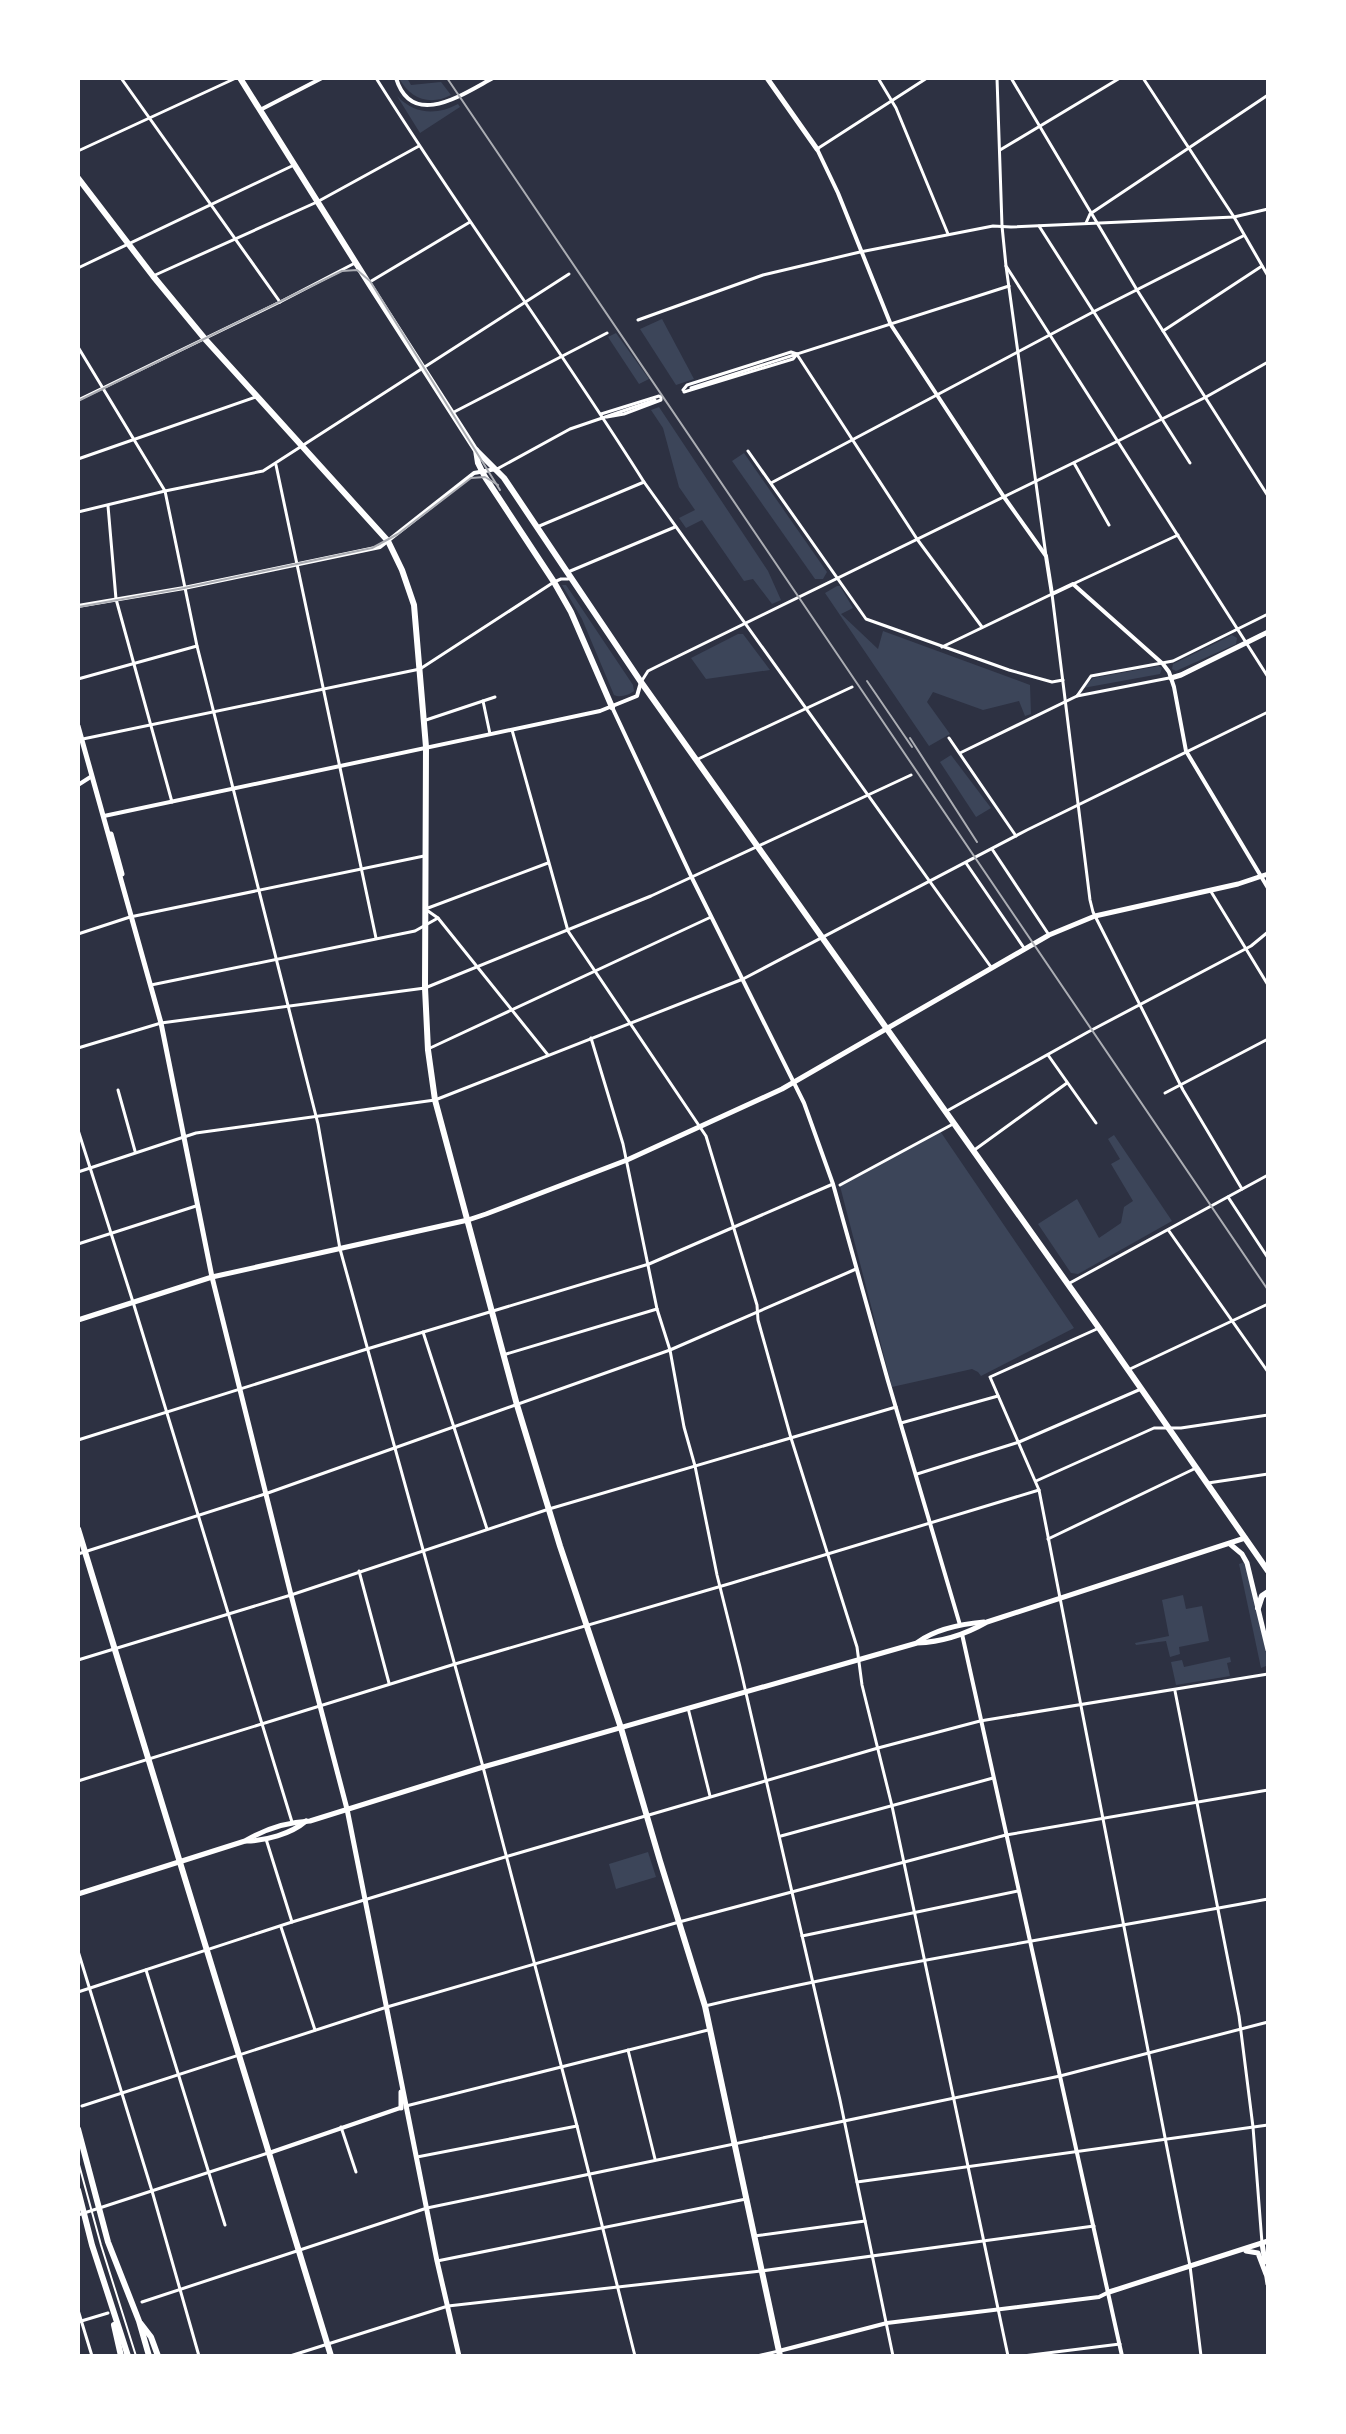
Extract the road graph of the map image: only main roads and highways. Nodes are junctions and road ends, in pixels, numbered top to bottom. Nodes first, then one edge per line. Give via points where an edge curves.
1 (238, 78) edge
2 (768, 80) edge
3 (817, 149) road end
4 (78, 178) edge
5 (475, 449) junction
6 (1268, 632) edge
7 (1171, 678) road end
8 (612, 707) road end
9 (78, 726) edge
10 (80, 740) edge
11 (1268, 874) edge
12 (886, 1029) junction
13 (468, 1220) junction
14 (212, 1277) junction
15 (78, 1320) edge
16 (78, 1529) edge
17 (1245, 1538) junction
18 (1230, 1544) junction
19 (81, 1553) edge
20 (1268, 1571) edge
21 (1268, 1592) edge
22 (1258, 1608) junction
23 (987, 1622) junction
24 (917, 1643) junction
25 (1268, 1650) edge
26 (621, 1728) junction
27 (347, 1809) junction
28 (306, 1821) junction
29 (292, 1822) junction
30 (269, 1838) junction
31 (245, 1841) junction
32 (180, 1862) junction
33 (78, 1894) edge
34 (78, 2129) edge
35 (78, 2190) edge
36 (1265, 2242) edge
37 (1268, 2251) edge
38 (1234, 2252) junction
39 (1265, 2263) junction
40 (1266, 2274) junction
41 (102, 2275) junction
42 (1268, 2284) edge
43 (1109, 2292) road end
44 (139, 2321) junction
45 (780, 2354) edge
46 (121, 2356) edge
47 (128, 2356) edge
48 (149, 2356) edge
49 (158, 2356) edge
50 (331, 2356) edge
51 (459, 2356) edge

1 - 5 main road
2 - 3 main road
4 - 13 main road via 205,339 388,541 413,601 426,747 428,1050 435,1100
5 - 8 main road via 482,472 571,612
5 - 12 main road via 497,469
6 - 7 main road
9 - 10 main road
10 - 14 main road via 117,854 161,1023
11 - 12 main road via 1095,916 1048,935
12 - 13 main road via 795,1082 627,1160
12 - 17 main road
13 - 14 main road
13 - 26 main road via 517,1405
14 - 15 main road
14 - 27 main road
16 - 19 main road
17 - 18 main road
17 - 20 main road
18 - 22 main road via 1247,1563
18 - 23 main road
19 - 32 main road
21 - 22 main road
22 - 25 main road
23 - 24 main road via 962,1634
23 - 24 main road via 929,1634
24 - 26 main road
26 - 27 main road
26 - 45 main road via 712,2029
27 - 28 main road
27 - 51 main road
28 - 29 main road
28 - 30 main road
29 - 30 main road via 292,1827
29 - 31 main road
30 - 31 main road
31 - 32 main road
32 - 33 main road
32 - 50 main road
34 - 44 main road via 108,2242
35 - 41 main road
36 - 38 main road
36 - 39 main road
37 - 39 main road
38 - 40 main road via 1258,2253
38 - 43 main road
39 - 40 main road
40 - 42 main road
41 - 46 main road
41 - 47 main road
44 - 48 main road
44 - 49 main road

